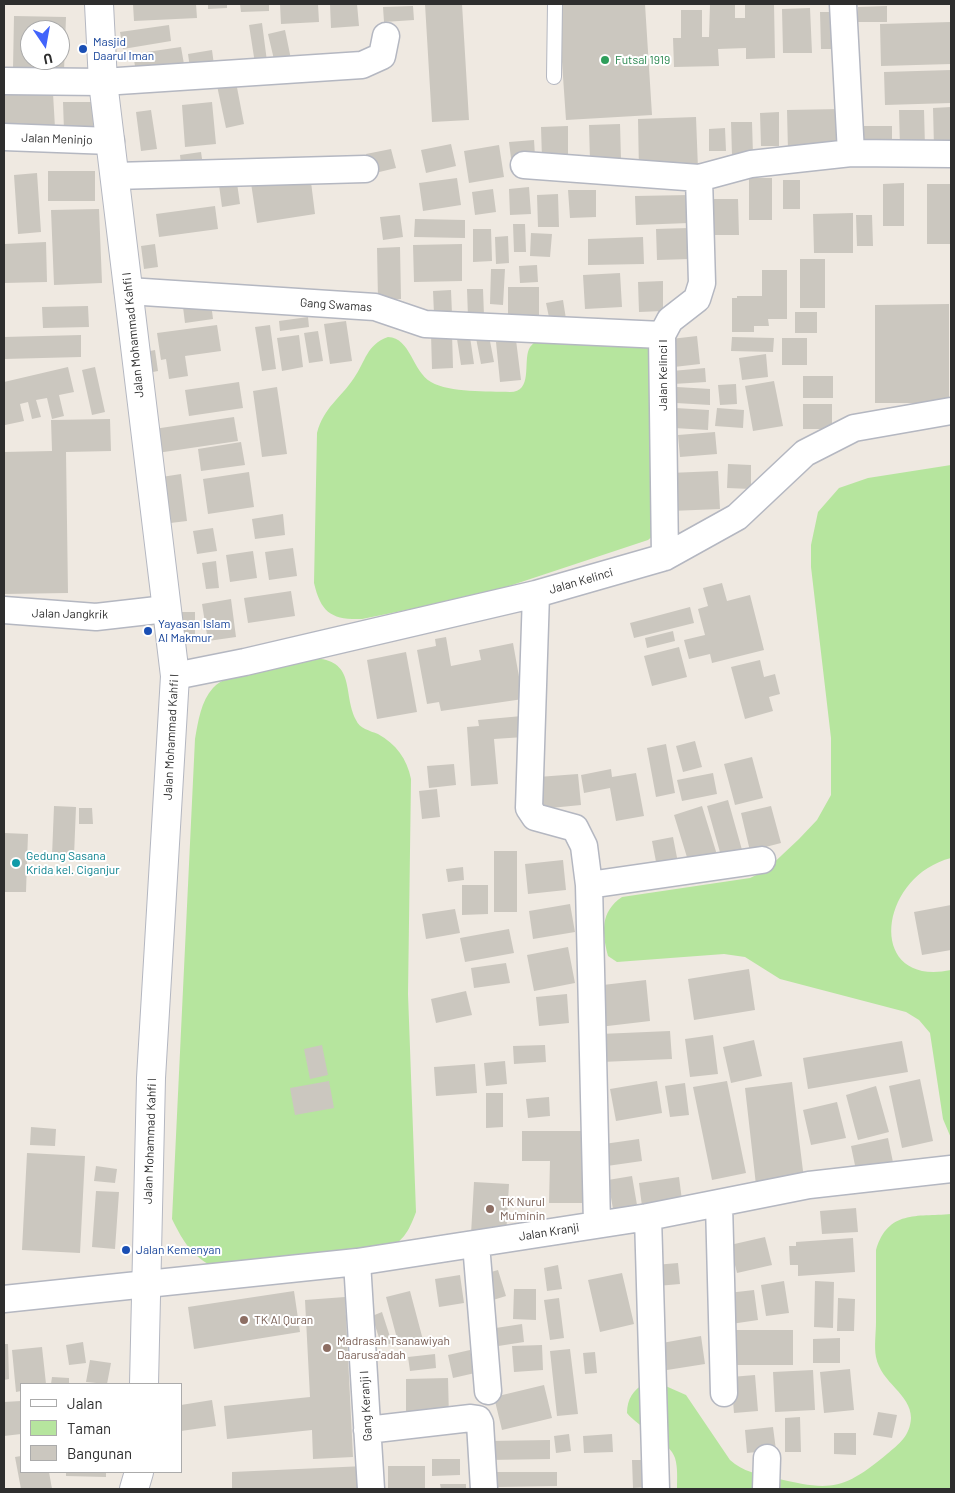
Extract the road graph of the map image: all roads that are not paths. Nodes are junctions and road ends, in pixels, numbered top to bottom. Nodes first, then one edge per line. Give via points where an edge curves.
1 (99, 4) edge
2 (555, 4) edge
3 (843, 4) edge
4 (847, 4) edge
5 (386, 36) dead end
6 (554, 77) dead end
7 (4, 82) edge
8 (103, 82) junction
9 (4, 137) edge
10 (111, 141) junction
11 (851, 153) junction
12 (951, 154) edge
13 (524, 165) dead end
14 (365, 169) dead end
15 (115, 176) junction
16 (699, 178) junction
17 (128, 291) junction
18 (662, 335) junction
19 (951, 411) edge
20 (665, 558) junction
21 (536, 594) junction
22 (166, 609) junction
23 (4, 610) edge
24 (175, 676) junction
25 (762, 860) dead end
26 (588, 885) junction
27 (951, 1169) edge
28 (719, 1204) junction
29 (648, 1217) junction
30 (597, 1224) junction
31 (476, 1244) junction
32 (357, 1262) junction
33 (146, 1283) junction
34 (4, 1299) edge
35 (144, 1383) edge
36 (488, 1391) dead end
37 (724, 1393) dead end
38 (368, 1430) junction
39 (767, 1458) dead end
40 (139, 1473) edge
41 (134, 1489) edge
42 (371, 1489) edge
43 (484, 1489) edge
44 (656, 1489) edge
45 (766, 1489) edge

1 - 8 main road, Jalan Mohammad Kahfi I
2 - 6 lane
3 - 4 street
3 - 11 street
5 - 8 street via 382,56 362,65
7 - 8 street
8 - 10 main road, Jalan Mohammad Kahfi I
9 - 10 street, Jalan Meninjo
10 - 15 main road, Jalan Mohammad Kahfi I
11 - 12 street
11 - 16 street via 751,164
13 - 16 street
14 - 15 street
15 - 17 main road, Jalan Mohammad Kahfi I
16 - 18 street, Jalan Kelinci I via 702,283 697,299 670,320
17 - 18 street, Gang Swamas via 374,307 425,324
17 - 22 main road, Jalan Mohammad Kahfi I
18 - 20 street, Jalan Kelinci I
19 - 20 street, Jalan Kelinci via 854,428 805,453 736,516
20 - 21 street, Jalan Kelinci
21 - 24 street, Jalan Kelinci
21 - 26 street via 529,808 535,817 575,828 584,846
22 - 23 street, Jalan Jangkrik via 96,617
22 - 24 main road, Jalan Mohammad Kahfi I
24 - 33 main road, Jalan Mohammad Kahfi I via 151,1078
25 - 26 street
26 - 30 street
27 - 28 street, Jalan Kranji via 809,1185
28 - 29 street, Jalan Kranji
28 - 37 street
29 - 30 street, Jalan Kranji
29 - 44 street
30 - 31 street, Jalan Kranji
31 - 32 street, Jalan Kranji
31 - 36 street
32 - 33 street, Jalan Kranji
32 - 38 street, Gang Keranji I
33 - 34 street
33 - 35 main road, Jalan Mohammad Kahfi I
38 - 42 street, Gang Keranji I
38 - 43 street via 478,1419
39 - 45 street
40 - 41 main road

